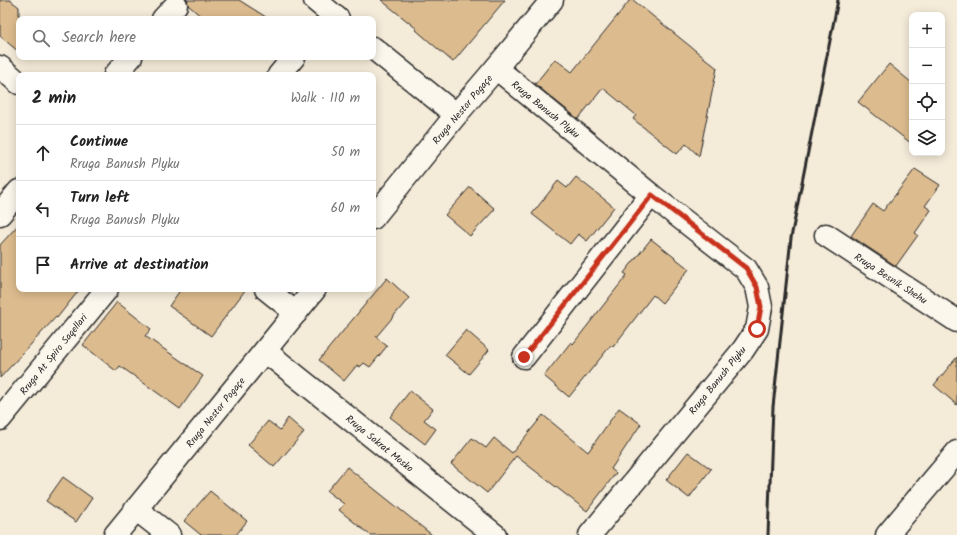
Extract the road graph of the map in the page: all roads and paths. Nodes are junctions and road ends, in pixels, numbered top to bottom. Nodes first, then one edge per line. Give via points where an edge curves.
1 (552, 0) edge
2 (376, 50) edge
3 (128, 60) edge
4 (292, 60) edge
5 (0, 67) edge
6 (496, 68) junction
7 (118, 72) edge
8 (282, 72) edge
9 (16, 80) edge
10 (456, 115) junction
11 (16, 195) edge
12 (652, 195) junction
13 (0, 214) edge
14 (376, 214) edge
15 (826, 236) dead end
16 (105, 292) edge
17 (270, 292) edge
18 (313, 292) edge
19 (296, 313) junction
20 (957, 321) edge
21 (265, 351) junction
22 (524, 357) dead end
23 (0, 419) edge
24 (957, 452) edge
25 (136, 509) junction
26 (115, 535) edge
27 (169, 535) edge
28 (496, 535) edge
29 (590, 535) edge
30 (887, 535) edge

1 - 6 street, Rruga Nestor Pogaçe
2 - 10 street
3 - 7 street
4 - 8 street
5 - 9 street
6 - 10 street, Rruga Nestor Pogaçe
6 - 12 street, Rruga Banush Plyku
10 - 14 street, Rruga Nestor Pogaçe
11 - 13 street
12 - 22 street
12 - 29 street, Rruga Banush Plyku via 746,268 757,287 761,307 757,329 743,350
15 - 20 street, Rruga Besnik Shehu
16 - 23 street, Rruga At Spiro Saqellari
17 - 19 street
18 - 19 street, Rruga Nestor Pogaçe
19 - 21 street, Rruga Nestor Pogaçe
21 - 25 street, Rruga Nestor Pogaçe
21 - 28 street, Rruga Sokrat Mosko
24 - 30 street
25 - 26 street, Rruga Nestor Pogaçe
25 - 27 street

